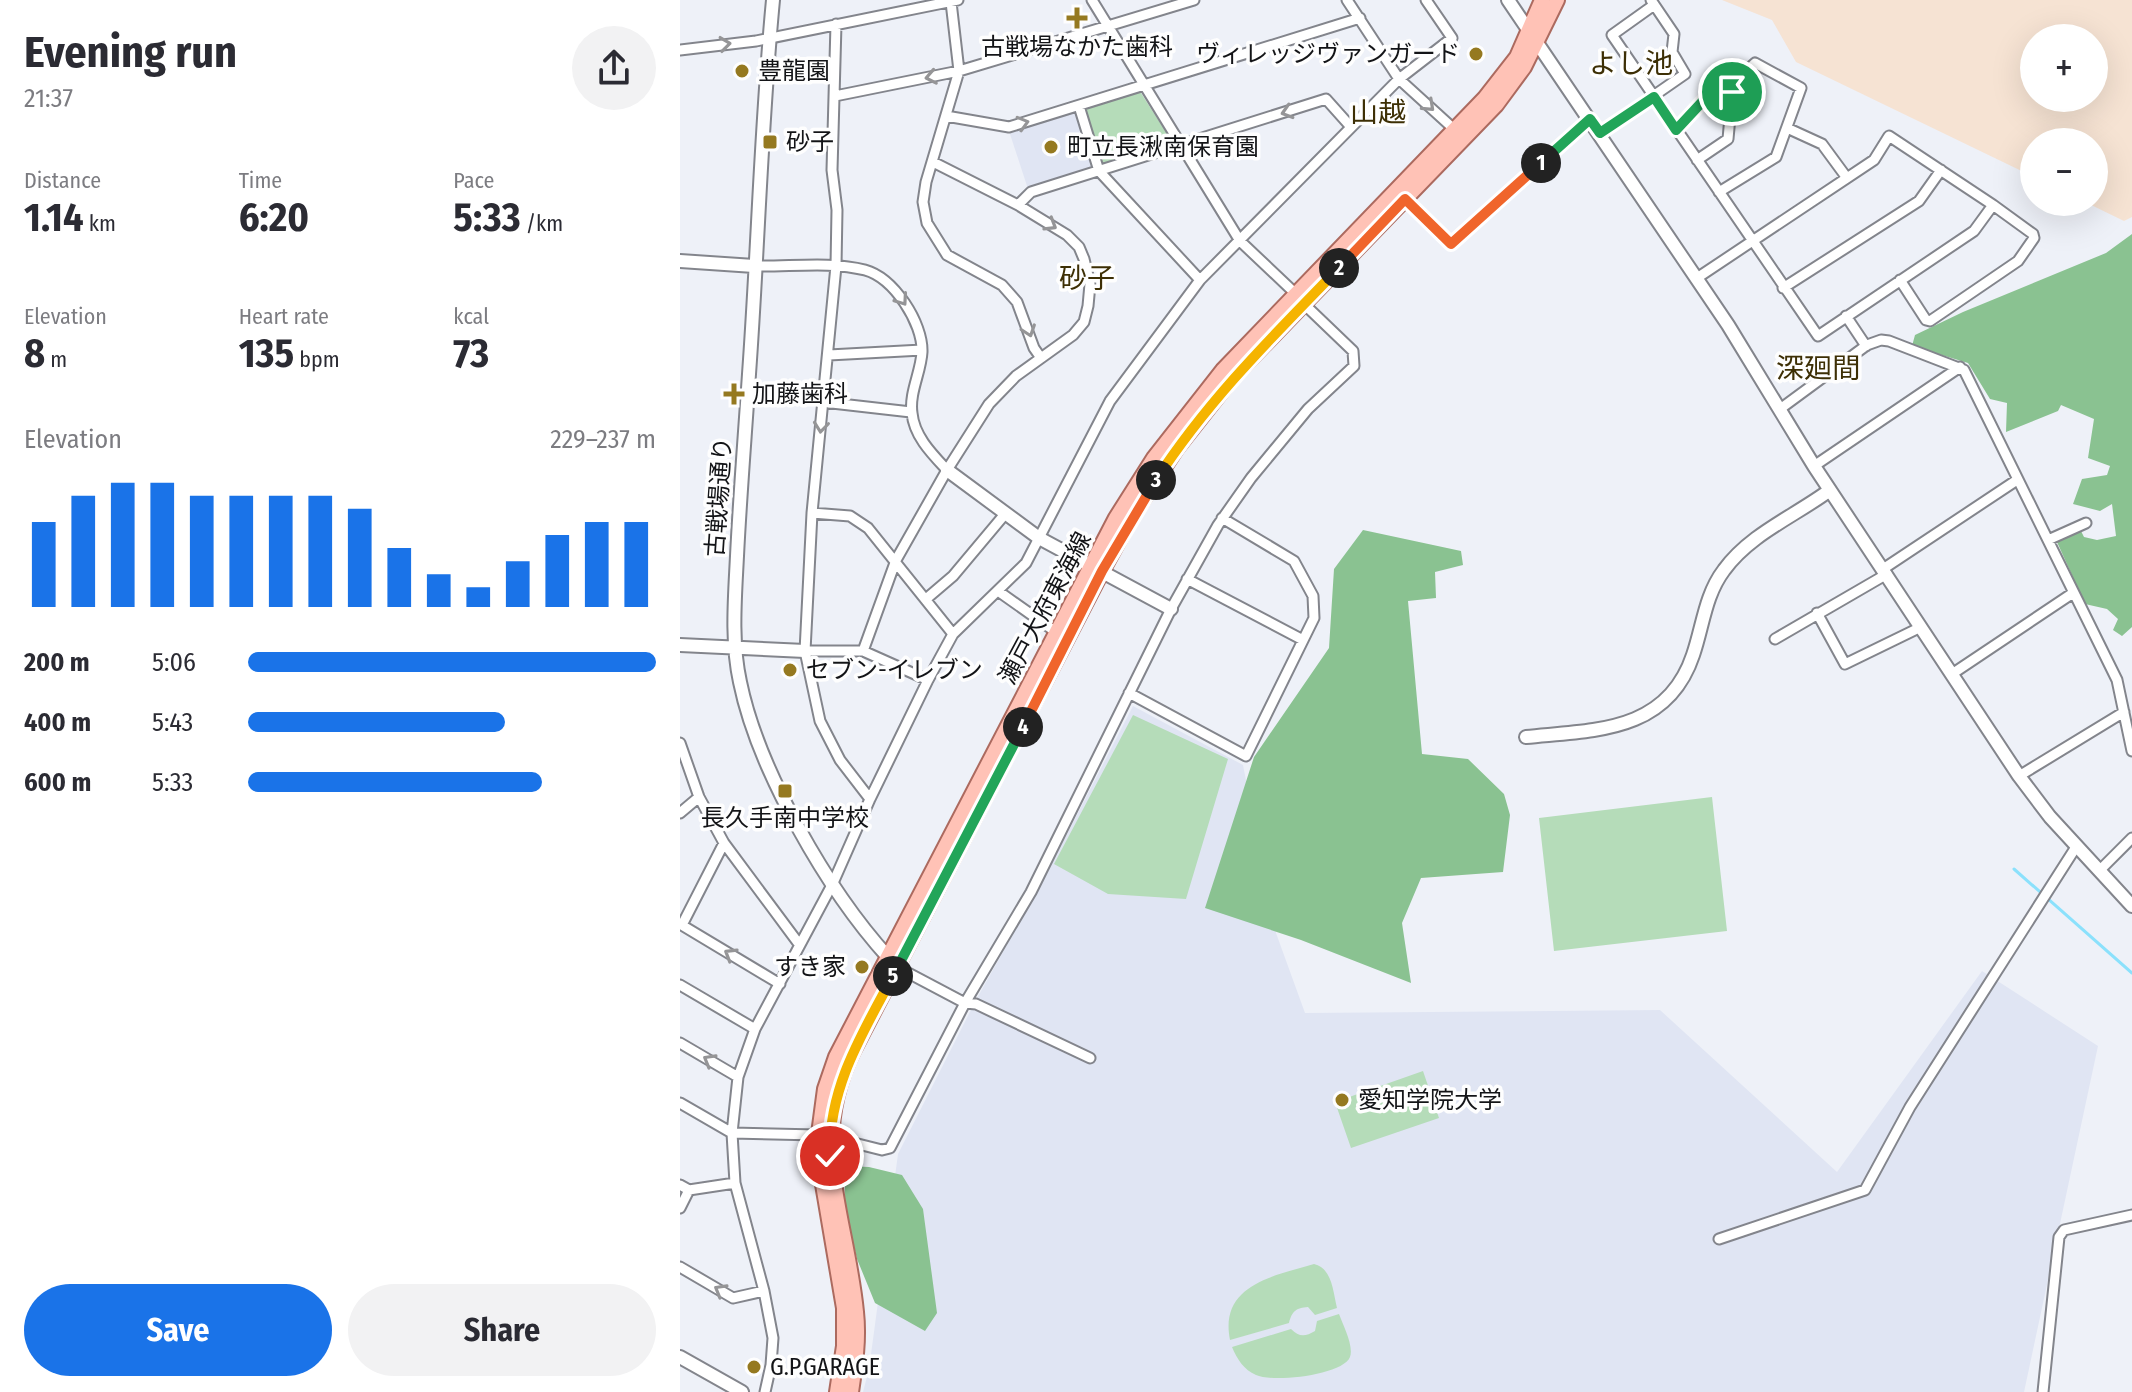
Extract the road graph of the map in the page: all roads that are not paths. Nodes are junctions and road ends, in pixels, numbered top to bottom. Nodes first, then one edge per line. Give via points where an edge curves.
1 (773, 0) edge
2 (1092, 0) edge
3 (1194, 0) edge
4 (1347, 0) edge
5 (1426, 0) edge
6 (1508, 0) edge
7 (1542, 0) edge
8 (1557, 0) edge
9 (954, 1) edge
10 (1653, 2) edge
11 (1360, 18) junction
12 (836, 24) junction
13 (1107, 27) junction
14 (769, 38) junction
15 (1532, 38) junction
16 (680, 50) edge
17 (959, 71) junction
18 (1399, 79) junction
19 (1143, 86) junction
20 (835, 96) junction
21 (1654, 97) junction
22 (1079, 106) junction
23 (1730, 114) junction
24 (946, 116) junction
25 (1590, 119) junction
26 (1351, 127) junction
27 (1787, 128) junction
28 (1455, 130) junction
29 (1676, 130) junction
30 (1600, 133) junction
31 (1180, 145) junction
32 (1697, 160) junction
33 (933, 162) junction
34 (1941, 170) junction
35 (1099, 171) junction
36 (1847, 178) junction
37 (1719, 192) junction
38 (1405, 199) junction
39 (1018, 205) junction
40 (1993, 205) junction
41 (1240, 241) junction
42 (1751, 241) junction
43 (680, 261) edge
44 (754, 266) junction
45 (836, 266) junction
46 (1697, 278) junction
47 (1200, 280) junction
48 (1900, 280) junction
49 (1783, 288) junction
50 (1300, 300) junction
51 (1846, 316) junction
52 (1866, 346) junction
53 (922, 350) junction
54 (829, 355) junction
55 (1041, 358) junction
56 (1960, 367) junction
57 (823, 402) junction
58 (1780, 409) junction
59 (911, 412) junction
60 (1814, 466) junction
61 (947, 470) junction
62 (2017, 480) junction
63 (1830, 490) junction
64 (812, 513) junction
65 (1005, 514) junction
66 (1222, 518) junction
67 (2086, 523) dead end
68 (1039, 538) junction
69 (2048, 540) junction
70 (896, 560) junction
71 (1097, 568) junction
72 (1885, 572) junction
73 (1187, 579) junction
74 (998, 591) junction
75 (2073, 593) junction
76 (926, 599) junction
77 (1171, 609) junction
78 (1817, 613) junction
79 (1921, 627) junction
80 (1056, 632) junction
81 (953, 634) junction
82 (1775, 639) dead end
83 (1303, 640) junction
84 (680, 645) edge
85 (736, 648) junction
86 (805, 651) junction
87 (863, 651) junction
88 (1952, 674) junction
89 (928, 680) junction
90 (1129, 693) junction
91 (2124, 712) junction
92 (1526, 737) dead end
93 (680, 743) edge
94 (2132, 751) edge
95 (2019, 776) junction
96 (699, 797) junction
97 (870, 799) junction
98 (680, 813) edge
99 (2132, 838) edge
100 (724, 843) junction
101 (2076, 847) junction
102 (2100, 870) junction
103 (833, 883) junction
104 (2132, 906) edge
105 (681, 924) edge
106 (799, 944) junction
107 (893, 963) junction
108 (780, 984) junction
109 (680, 985) edge
110 (965, 1003) junction
111 (755, 1029) junction
112 (680, 1043) edge
113 (1090, 1058) dead end
114 (738, 1077) junction
115 (680, 1103) edge
116 (732, 1133) junction
117 (824, 1136) junction
118 (735, 1183) junction
119 (684, 1188) edge
120 (680, 1208) edge
121 (2132, 1215) edge
122 (1719, 1239) dead end
123 (680, 1267) edge
124 (764, 1291) junction
125 (680, 1357) edge
126 (742, 1392) edge
127 (765, 1392) edge
128 (837, 1392) edge
129 (851, 1392) edge
130 (2043, 1392) edge

1 - 14 street, 古戦場通り
2 - 13 street
3 - 13 street
4 - 11 street
5 - 18 street via 1452,38
6 - 15 street
7 - 15 main road, 瀬戸大府東海線
8 - 15 main road, 瀬戸大府東海線
9 - 12 street
9 - 17 street
10 - 21 street via 1674,34 1672,52 1685,74
10 - 21 street via 1612,35
11 - 18 street
11 - 19 street
12 - 14 street
12 - 20 street
13 - 17 street
13 - 19 street
16 -> 14 street
14 - 44 street, 古戦場通り
15 - 25 street
15 - 28 main road, 瀬戸大府東海線
15 - 38 main road, 瀬戸大府東海線 via 1524,67 1496,105
17 -> 20 street
17 - 24 street
18 - 26 street
18 -> 28 street
19 - 22 street
19 - 31 street
20 - 45 street
21 - 29 street
21 - 30 street
24 -> 22 street via 1009,127
22 - 35 street
23 - 27 street via 1733,83 1755,63 1801,88
23 - 29 street via 1703,101
23 - 32 street via 1728,139
24 - 33 street
25 - 30 street
25 - 38 street via 1451,244
26 -> 31 street via 1326,99
26 - 41 street
27 - 36 street via 1822,144
27 - 37 street via 1776,157
28 - 50 main road, 瀬戸大府東海線
29 - 32 street
30 - 46 street
31 - 35 street
31 - 41 street
32 - 37 street
33 - 39 street
33 -> 55 street via 923,202 931,233 947,255 1002,285 1017,302
34 - 36 street via 1889,136 1874,160
34 - 40 street
34 - 49 street via 1919,201
35 - 39 street via 1031,192
35 - 47 street
36 - 42 street
37 - 42 street
38 - 50 main road, 瀬戸大府東海線
39 -> 55 street via 1079,247 1090,284 1084,322
40 - 48 street via 1974,231
40 - 48 street via 2033,234 2018,261 1930,321
41 - 47 street
41 - 50 street
42 - 46 street
42 - 49 street
43 - 44 street
44 - 45 street
44 - 85 street, 古戦場通り
45 -> 53 street via 868,270 894,288 909,309
45 - 54 street
46 - 58 street
47 - 68 street via 1110,401
48 - 51 street
49 - 51 street via 1818,336
50 - 66 street via 1353,351 1354,366 1308,409
50 - 71 main road, 瀬戸大府東海線 via 1223,370 1154,458 1116,518
51 - 52 street
52 - 56 street via 1889,341
52 - 58 street
53 - 54 street
53 - 59 street
54 - 57 street
55 - 61 street via 989,404
56 - 60 street
56 - 62 street
57 - 59 street
57 -> 64 street
58 - 60 street
59 - 61 street via 929,451
60 - 63 street
61 - 65 street
61 - 70 street
62 - 69 street
62 - 72 street
63 - 72 street
63 - 92 street via 1746,545 1723,571 1705,606 1693,656 1665,701 1637,720 1609,728
64 - 70 street via 850,516
64 - 86 street
65 - 68 street
65 - 76 street via 953,576
66 - 73 street
66 - 83 street via 1294,561 1313,596 1314,618
67 - 69 street
68 - 71 street
68 - 74 street via 1026,563
69 - 75 street
70 - 76 street
70 - 87 street
71 - 77 street
71 - 80 main road, 瀬戸大府東海線
71 - 107 main road, 瀬戸大府東海線
72 - 78 street
72 - 79 street
73 - 77 street
73 - 83 street
74 - 80 street
74 - 81 street
75 - 88 street
75 - 91 street via 2117,680
76 - 81 street
77 - 90 street
78 - 79 street via 1845,664
78 - 82 street
79 - 88 street
80 - 107 main road, 瀬戸大府東海線
81 - 89 street
83 - 90 street via 1246,756
84 - 85 street
85 - 86 street
85 - 103 street, 古戦場通り via 740,683 760,746
86 - 87 street
86 - 97 street via 820,721 840,760
87 - 89 street
88 - 95 street
89 - 97 street
90 - 110 street via 1031,892
91 - 94 street
91 - 95 street
93 - 96 street
95 - 101 street
96 - 98 street
96 - 100 street
97 - 103 street
99 - 102 street
100 - 105 street
100 - 106 street
101 - 102 street
101 - 122 street via 1910,1107 1865,1190
102 - 104 street
103 - 106 street
103 - 107 street, 古戦場通り
108 -> 105 street
106 - 108 street
107 - 110 street
107 - 117 main road, 瀬戸大府東海線 via 836,1057 825,1089
108 - 111 street
109 - 111 street
110 - 113 street
110 - 117 street via 890,1148
111 - 114 street
114 -> 112 street
114 - 116 street
115 - 116 street
116 - 117 street
116 - 118 street
117 - 128 main road, 瀬戸大府東海線 via 819,1168 844,1308
117 - 129 main road, 瀬戸大府東海線 via 857,1316
118 - 119 street
118 - 124 street
119 - 120 street
121 - 130 street via 2064,1230 2059,1237
124 -> 123 street via 733,1298
124 - 127 street via 773,1338
125 - 126 street

